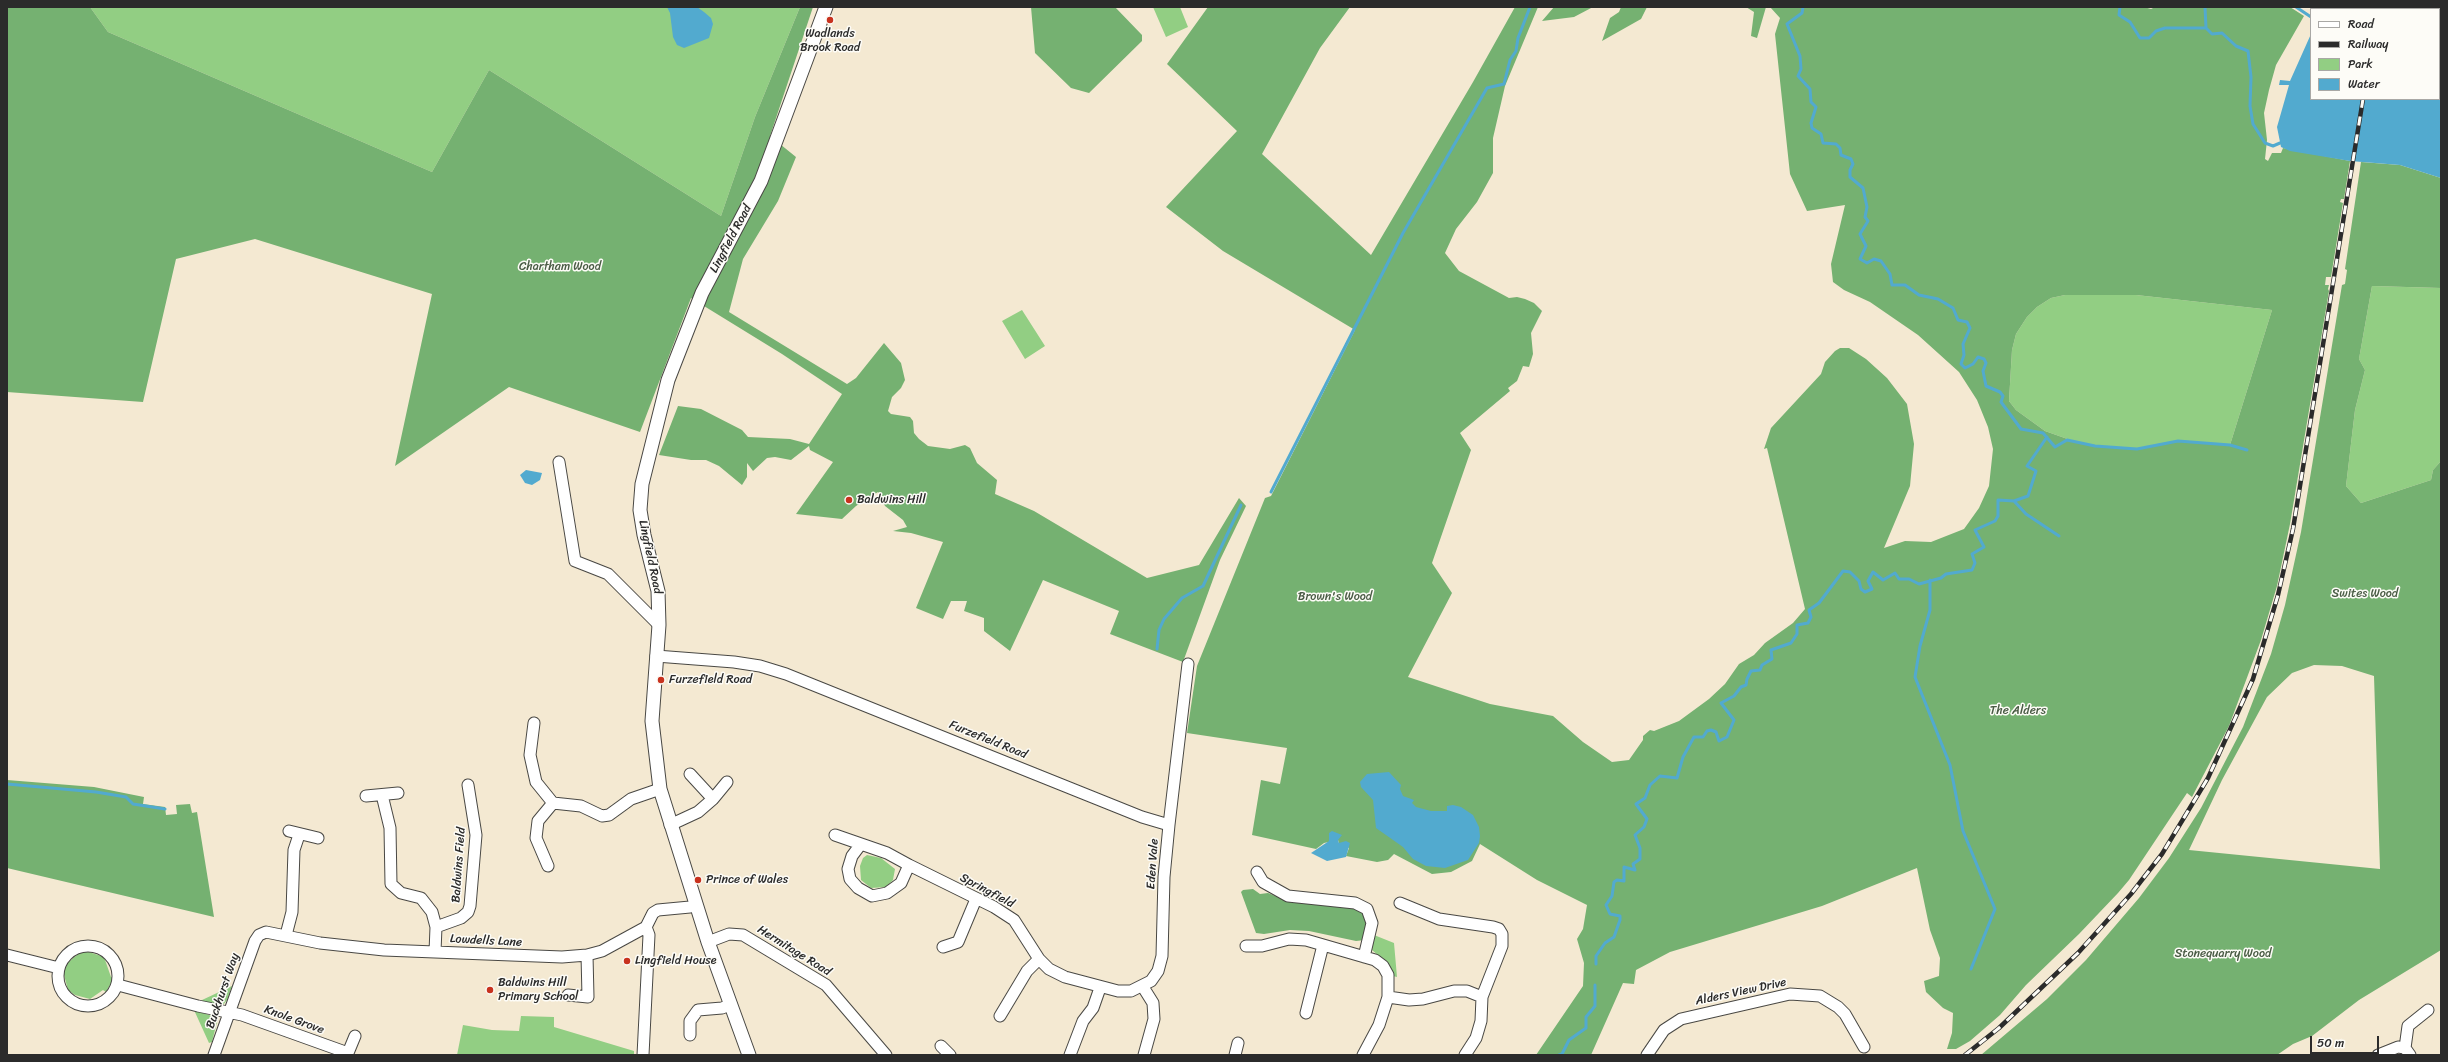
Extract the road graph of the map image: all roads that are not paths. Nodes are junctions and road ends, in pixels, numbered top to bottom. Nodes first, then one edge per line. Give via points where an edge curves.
1 (826, 7) edge
2 (559, 462) dead end
3 (659, 624) junction
4 (656, 656) junction
5 (1188, 664) dead end
6 (534, 723) dead end
7 (690, 774) dead end
8 (727, 782) dead end
9 (468, 785) dead end
10 (660, 789) junction
11 (398, 793) dead end
12 (382, 795) junction
13 (366, 796) dead end
14 (713, 799) junction
15 (553, 803) junction
16 (670, 824) junction
17 (1169, 825) junction
18 (835, 835) dead end
19 (318, 838) dead end
20 (861, 844) junction
21 (909, 865) junction
22 (548, 866) dead end
23 (1257, 872) dead end
24 (976, 899) junction
25 (1400, 903) dead end
26 (696, 904) junction
27 (436, 927) junction
28 (646, 927) junction
29 (259, 935) joint
30 (286, 935) junction
31 (708, 942) junction
32 (1323, 945) junction
33 (1246, 946) dead end
34 (944, 947) dead end
35 (435, 952) junction
36 (7, 955) edge
37 (587, 955) junction
38 (1364, 957) junction
39 (1039, 959) junction
40 (59, 968) junction
41 (118, 985) junction
42 (1142, 987) junction
43 (1100, 988) junction
44 (568, 995) dead end
45 (1388, 997) junction
46 (1482, 997) junction
47 (730, 1005) junction
48 (2428, 1010) dead end
49 (230, 1013) junction
50 (1306, 1013) dead end
51 (1000, 1016) dead end
52 (690, 1035) dead end
53 (355, 1036) dead end
54 (1238, 1044) dead end
55 (1858, 1044) dead end
56 (941, 1046) dead end
57 (2407, 1052) edge
58 (348, 1054) edge
59 (214, 1055) edge
60 (642, 1055) edge
61 (748, 1055) edge
62 (886, 1055) edge
63 (950, 1055) edge
64 (1070, 1055) edge
65 (1144, 1055) edge
66 (1235, 1055) edge
67 (1364, 1055) edge
68 (1465, 1055) edge
69 (1647, 1055) edge
70 (2378, 1055) edge

1 - 3 street, Lingfield Road via 761,181 702,293 668,380 642,484 640,510 658,591
2 - 3 street via 575,561 608,574
3 - 4 street, Lingfield Road
4 - 10 street, Lingfield Road via 652,721
4 - 17 street, Furzefield Road via 734,662 786,674 1142,817
5 - 17 street, Eden Vale
6 - 15 street via 530,755 536,782
7 - 14 street
8 - 14 street
9 - 27 street, Baldwins Field via 476,835 470,906 461,918
10 - 15 street via 631,799 609,815 602,816 581,806
10 - 16 street, Lingfield Road
11 - 12 street
12 - 13 street
12 - 27 street via 390,828 391,884 395,889 426,903 432,912
14 - 16 street via 698,812
15 - 22 street via 538,821 536,838
16 - 26 street, Lingfield Road
17 - 42 street, Eden Vale via 1164,876 1162,956 1158,971 1151,982
18 - 20 street, Springfield
19 - 30 street via 294,833 292,912
20 - 21 street, Springfield
20 - 21 street via 852,856 848,869 850,879 858,888 872,896 887,893 901,883
21 - 24 street, Springfield
23 - 38 street via 1263,882 1288,896 1355,903 1367,909 1372,923
24 - 34 street via 958,942
24 - 39 street, Springfield via 1014,920
25 - 46 street via 1439,919 1499,929 1502,934 1502,946
26 - 28 street, Lowdells Lane via 690,907 658,910 653,913
26 - 31 street, Lingfield Road
27 - 35 street
28 - 37 street, Lowdells Lane via 602,951
28 - 60 street via 649,935
29 - 30 street, Lowdells Lane via 266,932
29 - 49 street, Buckhurst Way via 244,969
30 - 35 street, Lowdells Lane via 320,943
31 - 47 street, Lingfield Road
31 - 62 street, Hermitage Road via 729,934 743,935 826,985
32 - 33 street via 1289,939 1262,946
32 - 38 street
32 - 50 street
35 - 37 street, Lowdells Lane via 539,957
36 - 40 street
37 - 44 street via 588,997
38 - 45 street via 1383,966 1388,975
39 - 43 street, Springfield via 1049,969 1065,977
39 - 51 street via 1027,971
40 - 41 street via 58,985 63,994 76,1004 98,1005 114,993
40 - 41 street via 70,952 90,946 109,953 118,970
41 - 49 street, Knole Grove
42 - 43 street, Springfield via 1118,991
42 - 65 street via 1153,1003 1154,1019
43 - 64 street via 1093,1008 1083,1021
45 - 46 street via 1423,999 1454,991 1467,991
45 - 67 street via 1379,1025
46 - 68 street via 1481,1021 1476,1038
47 - 52 street via 698,1010 690,1021
47 - 61 street, Lingfield Road
48 - 57 street via 2408,1026
49 - 58 street, Knole Grove via 293,1032
49 - 59 street, Buckhurst Way
53 - 58 street, Knole Grove
54 - 66 street
55 - 69 street, Alders View Drive via 1845,1014 1830,1001 1820,996 1790,994 1682,1019 1664,1030
56 - 63 street
57 - 70 street via 2391,1049

